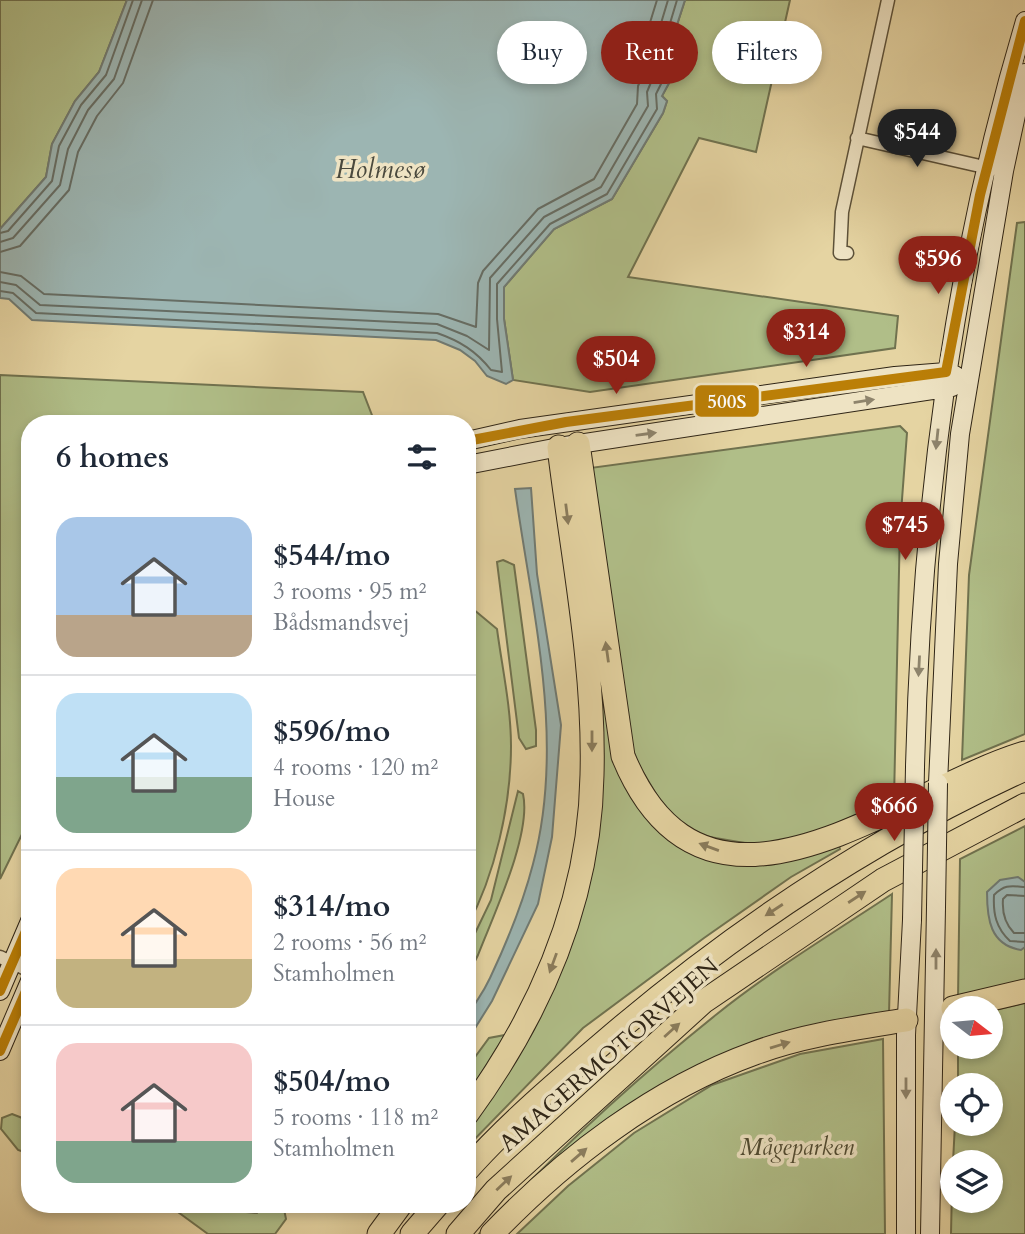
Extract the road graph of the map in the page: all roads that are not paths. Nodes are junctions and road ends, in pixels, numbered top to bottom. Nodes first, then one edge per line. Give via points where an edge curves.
1 (888, 0) edge
2 (1025, 21) edge
3 (1025, 72) edge
4 (1015, 99) edge
5 (857, 138) junction
6 (985, 167) junction
7 (1004, 171) junction
8 (847, 253) dead end
9 (946, 372) junction
10 (968, 380) junction
11 (943, 390) junction
12 (566, 422) junction
13 (476, 439) edge
14 (569, 445) junction
15 (476, 463) edge
16 (1025, 753) edge
17 (1025, 769) edge
18 (1025, 804) edge
19 (21, 936) edge
20 (6, 960) edge
21 (0, 991) edge
22 (1025, 991) edge
23 (946, 996) edge
24 (1003, 996) edge
25 (21, 1002) edge
26 (940, 1011) edge
27 (906, 1020) junction
28 (0, 1051) edge
29 (943, 1059) edge
30 (476, 1101) edge
31 (476, 1161) edge
32 (394, 1213) edge
33 (430, 1213) edge
34 (476, 1213) edge
35 (476, 1213) edge
36 (379, 1234) edge
37 (412, 1234) edge
38 (458, 1234) edge
39 (492, 1234) edge
40 (906, 1234) edge
41 (930, 1234) edge

1 - 5 street
2 - 4 main road
3 - 4 main road
4 - 6 main road
4 - 7 main road
5 - 6 street
5 - 8 street via 842,212 840,253
6 - 7 street
6 - 9 main road
7 - 10 main road
9 - 10 main road
9 - 11 main road
9 - 12 main road
10 - 11 main road
23 -> 10 main road, bridge via 936,906 939,746 948,564
14 -> 11 main road
11 -> 27 main road, bridge via 924,557
12 - 13 main road
12 - 14 main road
14 - 15 main road
16 -> 14 highway via 994,762 851,830 797,850 757,855 716,850 668,824 633,782 623,756
14 -> 30 highway via 592,727 588,827 568,924 551,971 505,1060
17 -> 31 highway, AMAGERMOTORVEJEN via 962,797 859,855 764,917 650,1003 563,1077
35 -> 18 highway, AMAGERMOTORVEJEN via 496,1189 703,1002 883,880
19 - 20 main road
20 - 21 main road
22 - 24 highway
25 - 28 main road
26 - 27 main road
39 -> 27 highway via 592,1144 716,1069 796,1040
27 -> 40 main road
29 - 41 main road
32 - 36 highway
33 - 37 highway
38 -> 34 highway, AMAGERMOTORVEJEN

